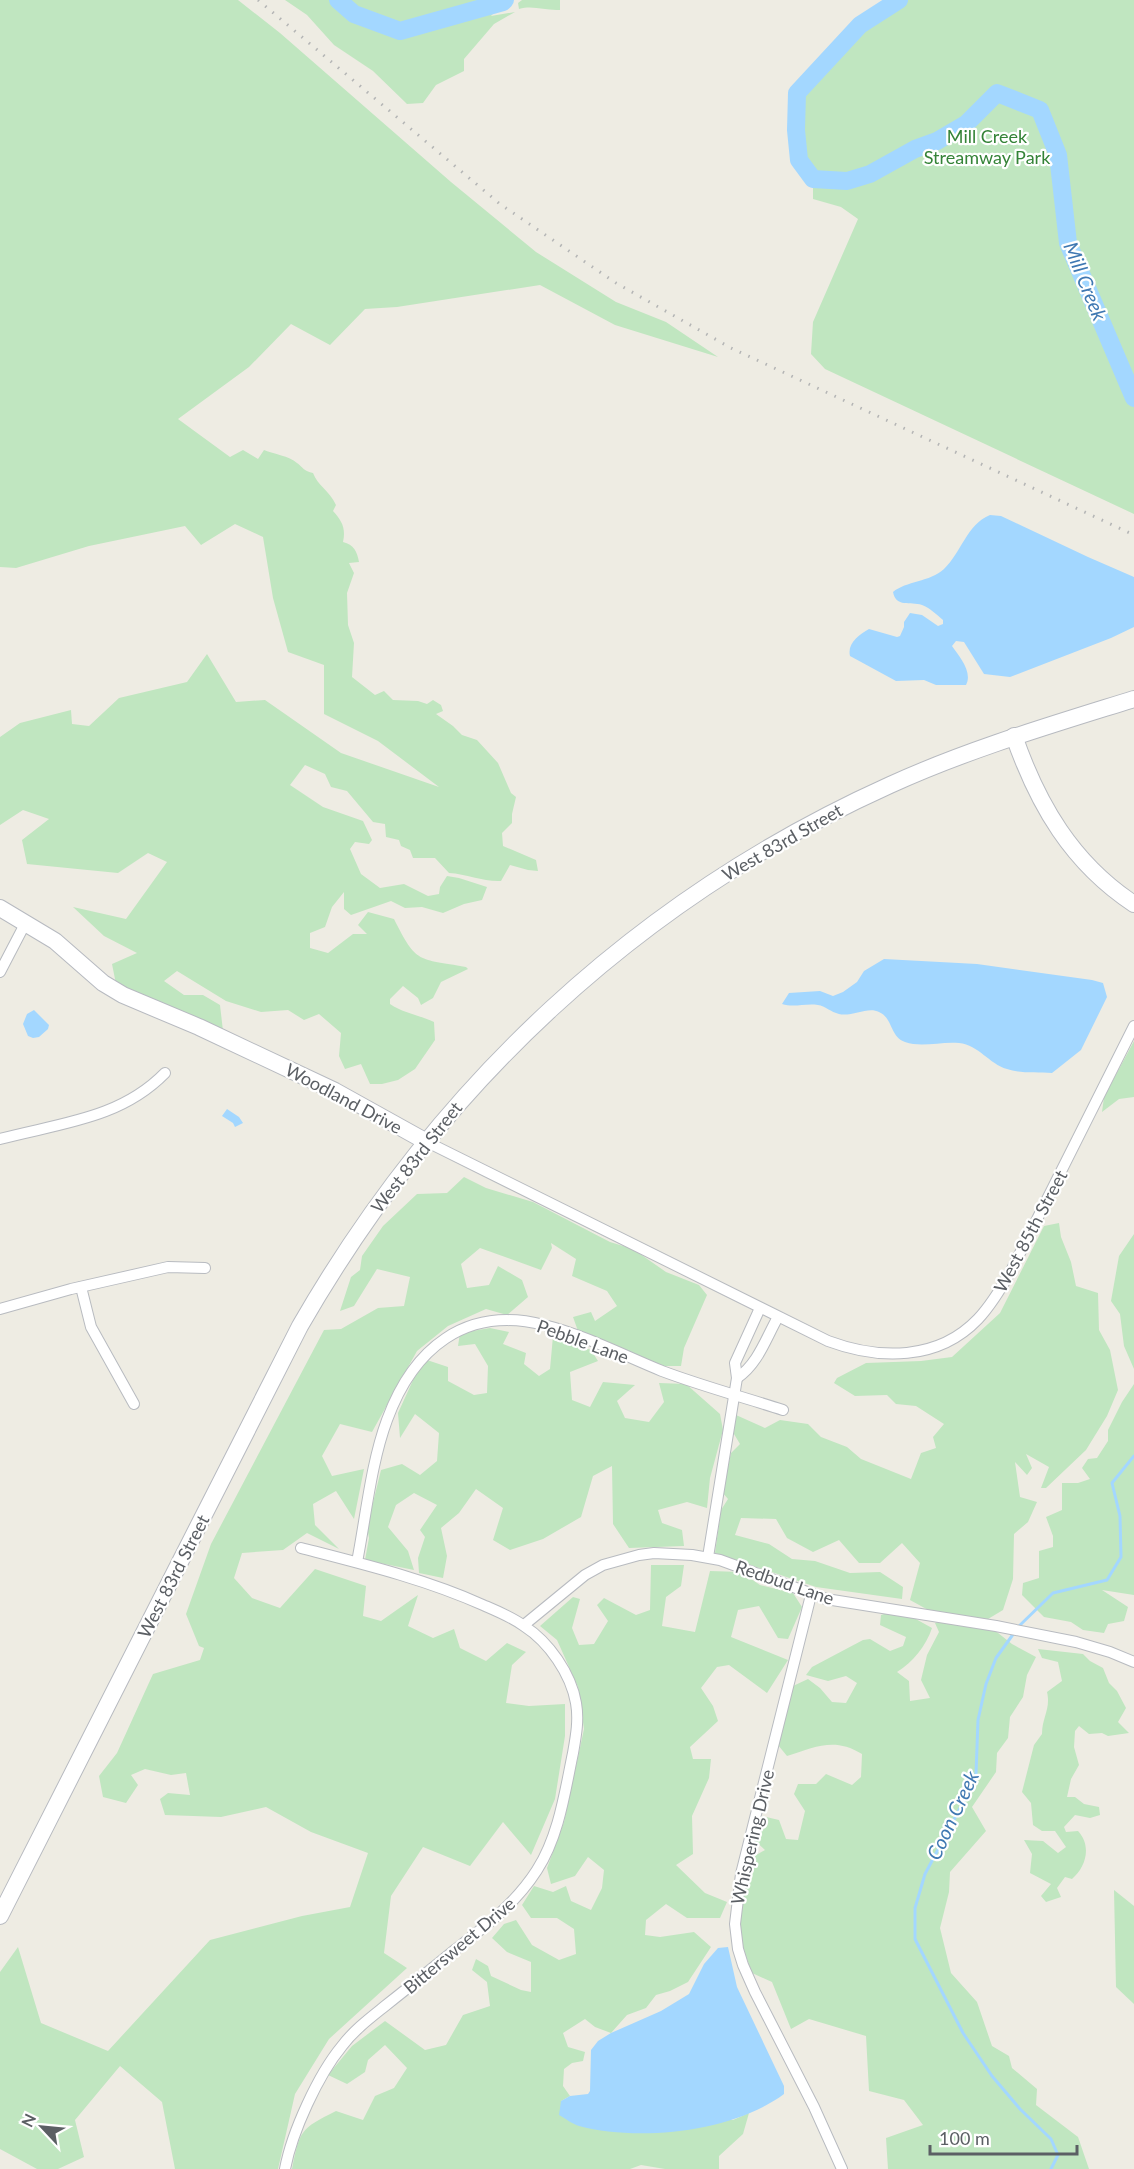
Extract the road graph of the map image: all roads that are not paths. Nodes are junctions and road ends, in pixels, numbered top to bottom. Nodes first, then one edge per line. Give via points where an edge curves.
1 (1134, 699) edge
2 (1014, 736) junction
3 (1134, 904) edge
4 (0, 909) edge
5 (25, 924) junction
6 (0, 972) edge
7 (1134, 1026) edge
8 (165, 1073) dead end
9 (0, 1139) edge
10 (425, 1141) junction
11 (205, 1268) dead end
12 (81, 1287) junction
13 (760, 1308) junction
14 (0, 1309) edge
15 (778, 1317) junction
16 (737, 1378) junction
17 (734, 1393) junction
18 (134, 1404) dead end
19 (783, 1410) dead end
20 (301, 1548) dead end
21 (708, 1557) junction
22 (357, 1562) junction
23 (811, 1595) junction
24 (524, 1625) junction
25 (1134, 1662) edge
26 (0, 1916) edge
27 (285, 2169) edge
28 (842, 2169) edge

1 - 2 main road, West 83rd Street
2 - 3 main road via 1037,794 1063,837 1104,881
2 - 10 main road, West 83rd Street via 932,767 835,811 684,901 618,951 534,1024
4 - 5 main road, Woodland Drive
5 - 6 street
5 - 10 main road, Woodland Drive via 55,941 103,983 123,995 335,1091
7 - 15 street, West 85th Street via 1012,1269 995,1298 969,1327 933,1347 910,1353 871,1354 849,1349
8 - 9 street via 142,1094 110,1111
10 - 13 street, Woodland Drive
10 - 26 main road, West 83rd Street via 357,1234 300,1326
11 - 12 street via 168,1267
12 - 14 street
12 - 18 street via 92,1327
13 - 15 street, West 85th Street
13 - 16 street via 735,1364
15 - 16 street via 756,1359
16 - 17 street
17 - 19 street, Pebble Lane
17 - 21 street
17 - 22 street, Pebble Lane via 675,1376 543,1324 486,1321 461,1328 423,1357 395,1401 381,1440
20 - 22 street, Bittersweet Drive
21 - 23 street, Redbud Lane
21 - 24 street, Redbud Lane via 654,1553 603,1565
22 - 24 street, Bittersweet Drive via 437,1586
23 - 25 street, Redbud Lane via 1016,1630 1099,1648
23 - 28 street, Whispering Drive via 750,1832 735,1924 738,1948 751,1983
24 - 27 street, Bittersweet Drive via 560,1664 576,1703 576,1738 550,1846 511,1904 366,2021 340,2047 307,2107

